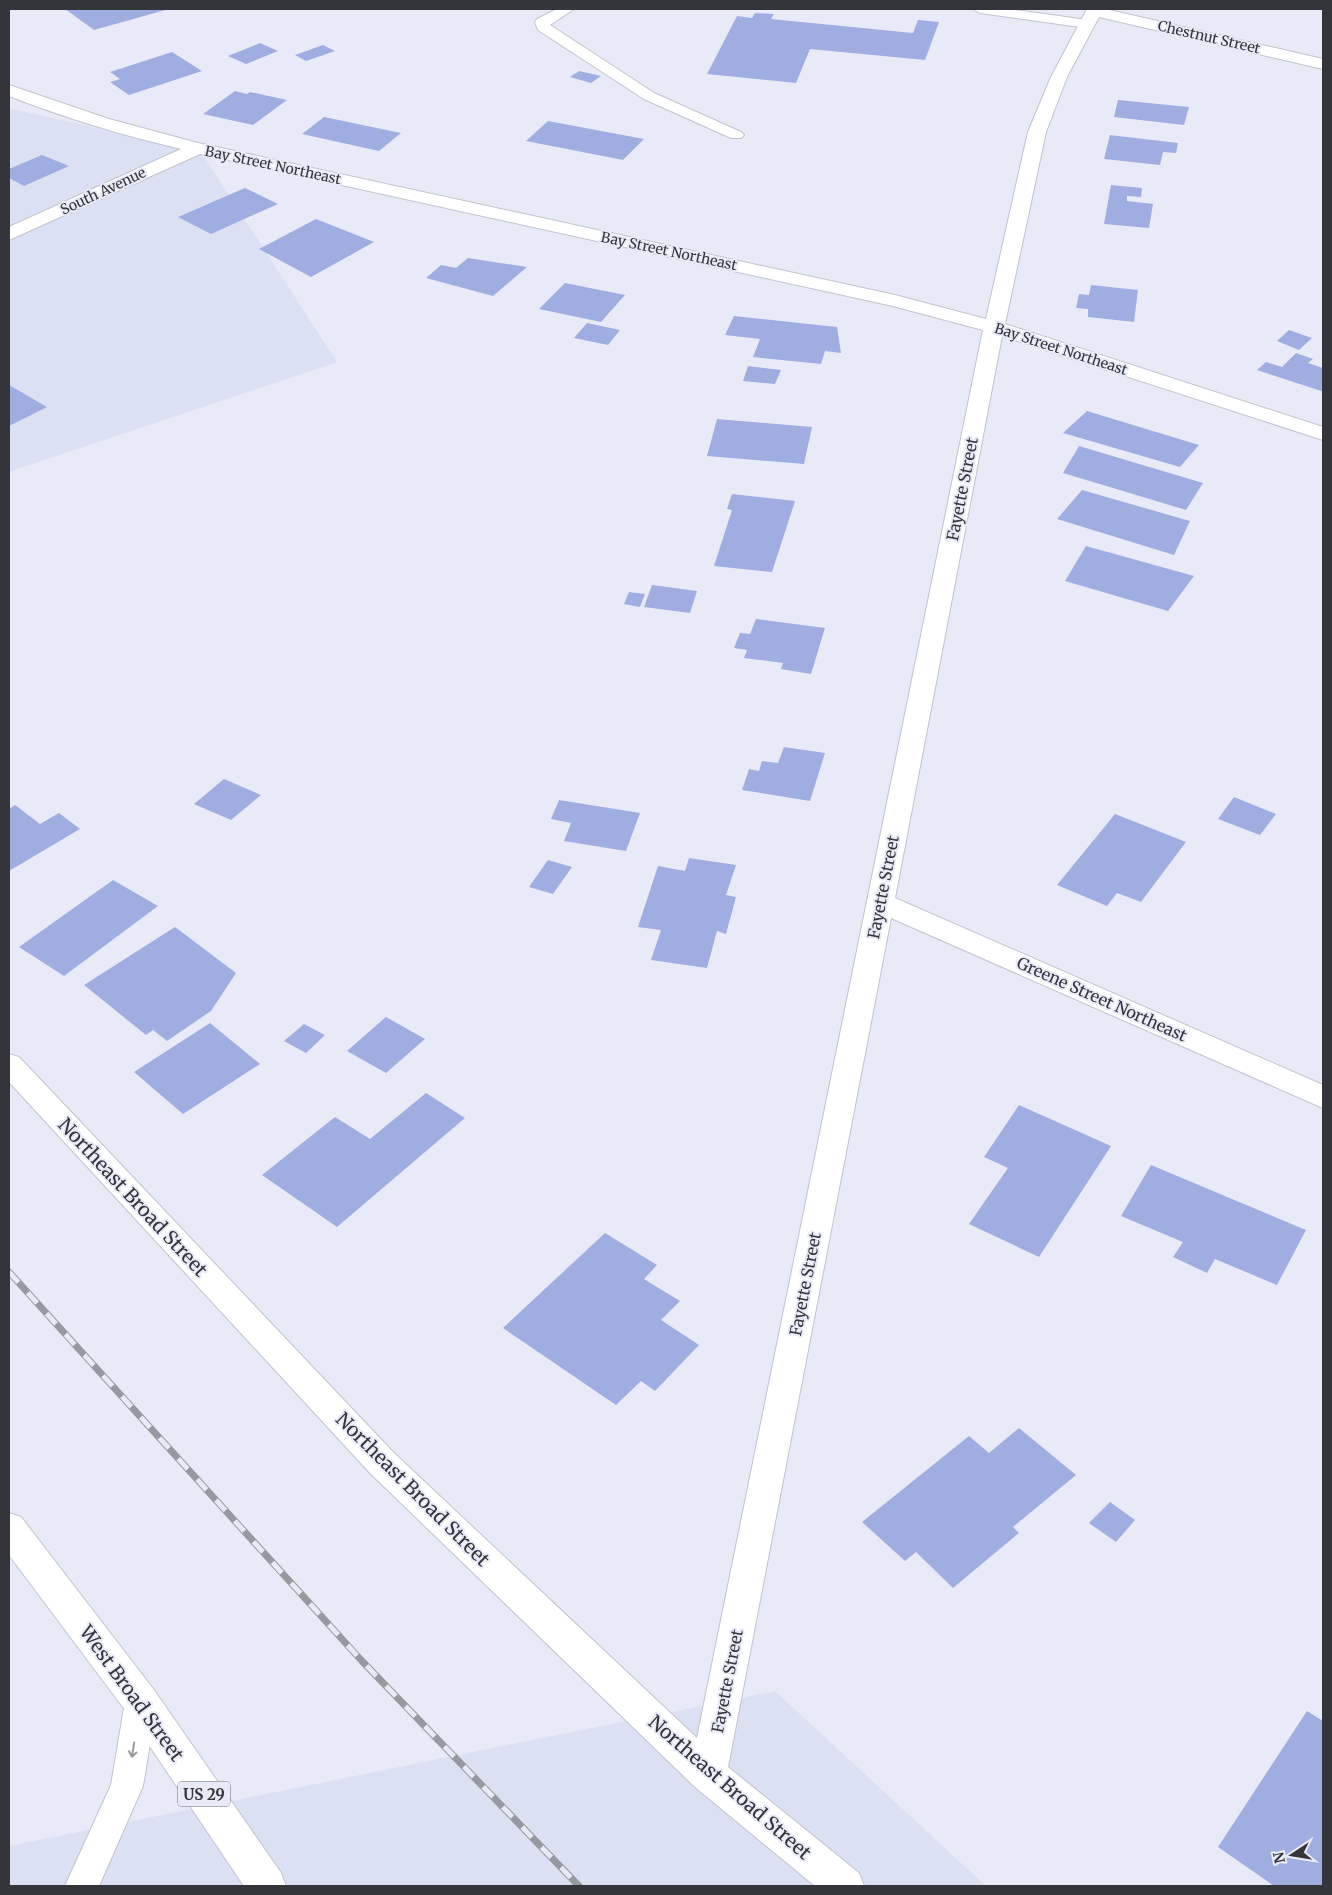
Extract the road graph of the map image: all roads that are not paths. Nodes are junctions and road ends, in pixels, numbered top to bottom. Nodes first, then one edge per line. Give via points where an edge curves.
1 (566, 9) edge
2 (980, 9) edge
3 (1092, 14) edge
4 (1323, 64) edge
5 (9, 90) edge
6 (736, 135) dead end
7 (198, 148) junction
8 (9, 234) edge
9 (994, 327) junction
10 (1323, 434) edge
11 (880, 902) junction
12 (9, 1064) edge
13 (1323, 1096) edge
14 (9, 1528) edge
15 (141, 1702) junction
16 (708, 1774) junction
17 (82, 1886) edge
18 (267, 1886) edge
19 (845, 1886) edge

1 - 6 lane via 542,22 543,27 649,96
2 - 3 lane
3 - 4 street, Chestnut Street
3 - 9 street, Fayette Street via 1059,77 1036,132
5 - 7 street, Bay Street Northeast via 126,131
7 - 8 street, South Avenue
7 - 9 street, Bay Street Northeast via 895,301
9 - 10 street, Bay Street Northeast
9 - 11 street, Fayette Street
11 - 13 street, Greene Street Northeast
11 - 16 street, Fayette Street
12 - 16 street, Northeast Broad Street via 382,1462
14 - 15 street, West Broad Street / US 29
15 -> 17 lane via 128,1786
15 - 18 street, West Broad Street / US 29
16 - 19 street, Northeast Broad Street

